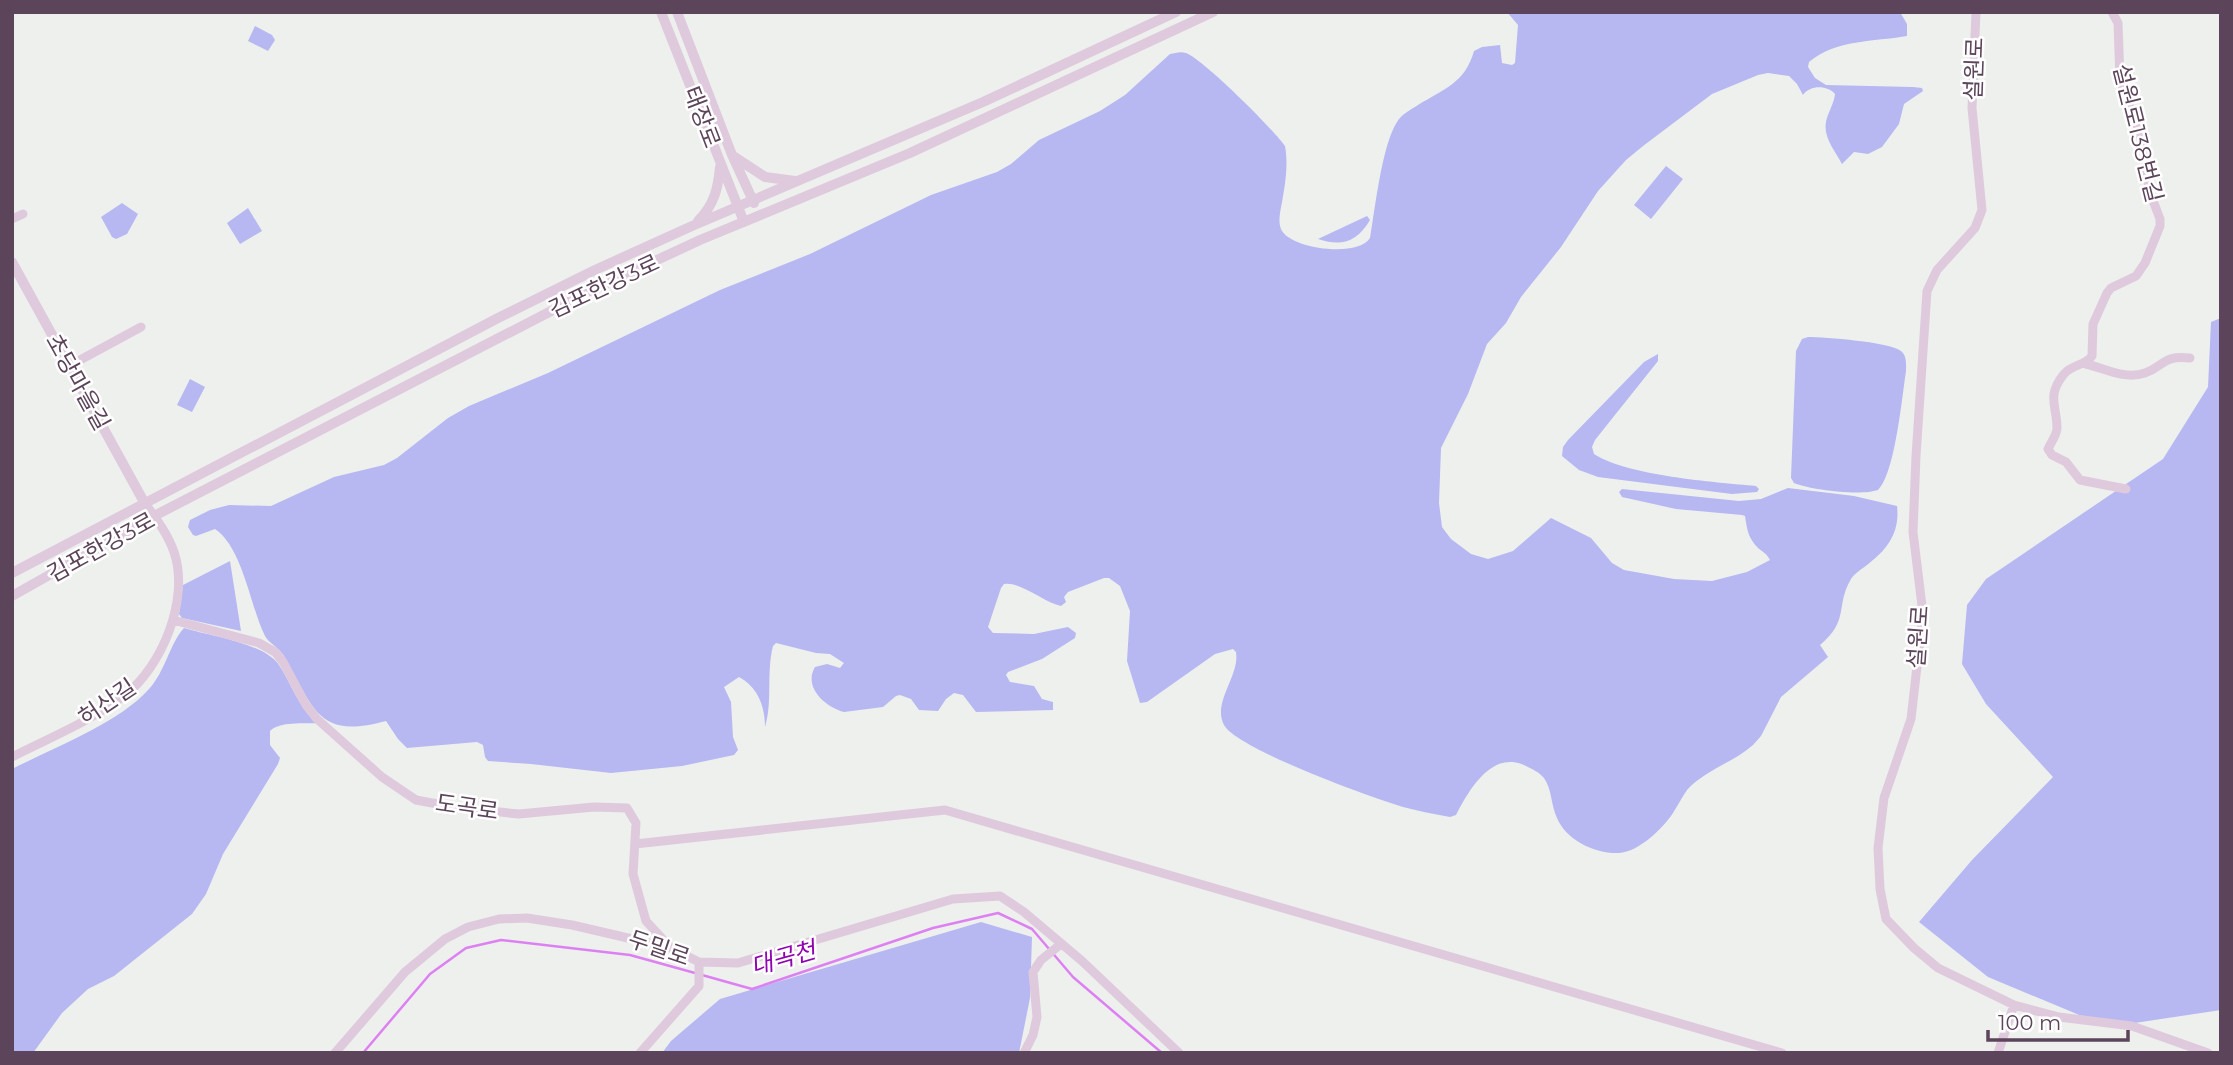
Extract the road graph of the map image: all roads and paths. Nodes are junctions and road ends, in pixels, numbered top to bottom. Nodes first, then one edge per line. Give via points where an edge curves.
1 (661, 12) edge
2 (677, 12) edge
3 (1176, 12) edge
4 (1213, 12) edge
5 (1976, 12) edge
6 (2112, 12) edge
7 (732, 155) junction
8 (720, 164) junction
9 (797, 181) junction
10 (752, 200) junction
11 (737, 206) junction
12 (23, 214) dead end
13 (759, 216) junction
14 (12, 219) edge
15 (744, 222) junction
16 (692, 226) junction
17 (12, 262) edge
18 (141, 327) dead end
19 (2190, 358) dead end
20 (2086, 364) junction
21 (69, 366) junction
22 (2126, 489) dead end
23 (145, 502) junction
24 (154, 516) junction
25 (12, 572) edge
26 (12, 596) edge
27 (173, 620) junction
28 (12, 757) edge
29 (635, 844) junction
30 (1059, 946) junction
31 (671, 948) junction
32 (699, 965) junction
33 (2014, 1005) junction
34 (335, 1053) edge
35 (640, 1053) edge
36 (1024, 1053) edge
37 (1179, 1053) edge
38 (1782, 1053) edge
39 (1998, 1053) edge
40 (2208, 1053) edge

1 - 8 street, 태장로
2 - 7 street
3 - 9 street, 김포한강3로 via 983,102
4 - 13 street, 김포한강3로 via 910,153
5 - 33 street, 설원로 via 1972,108 1982,210 1975,228 1937,270 1927,291 1913,532 1923,614 1911,719 1884,798 1878,848 1886,919 1938,968
6 - 20 street, 설원로138번길 via 2119,23 2120,80 2145,149 2149,190 2160,226 2136,276 2106,293 2093,324 2092,356
7 - 9 street via 765,177
7 - 10 street
8 - 11 street, 태장로
8 - 16 street via 713,203
9 - 10 street, 김포한강3로
10 - 11 street, 김포한강3로
10 - 13 street
11 - 15 street, 태장로
11 - 16 street, 김포한강3로
12 - 14 street
13 - 15 street, 김포한강3로
15 - 24 street, 김포한강3로 via 505,333
16 - 23 street, 김포한강3로 via 498,318
17 - 21 street, 초당마을길
18 - 21 street
19 - 20 street via 2170,358 2141,374
20 - 22 street via 2067,371 2056,390 2052,405 2056,431 2048,451 2066,462 2080,480
21 - 23 street, 초당마을길
23 - 24 street, 허산길
23 - 25 street, 김포한강3로
24 - 26 street, 김포한강3로
24 - 27 street, 허산길 via 176,561
27 - 28 street, 허산길 via 152,667 127,694
27 - 29 street, 도곡로 via 269,647 280,657 310,712 382,777 416,800 519,814 627,808 636,823
29 - 31 street via 633,874 646,921
29 - 38 street via 945,810
30 - 32 street, 두밀로 via 1000,896 953,899 738,963
30 - 36 street via 1033,972 1037,1017
30 - 37 street, 두밀로
31 - 32 street, 두밀로
31 - 34 street, 두밀로 via 527,918 468,927 445,939 405,972
32 - 35 street via 699,986
33 - 39 street
33 - 40 street, 설원로 via 2059,1017 2132,1026

